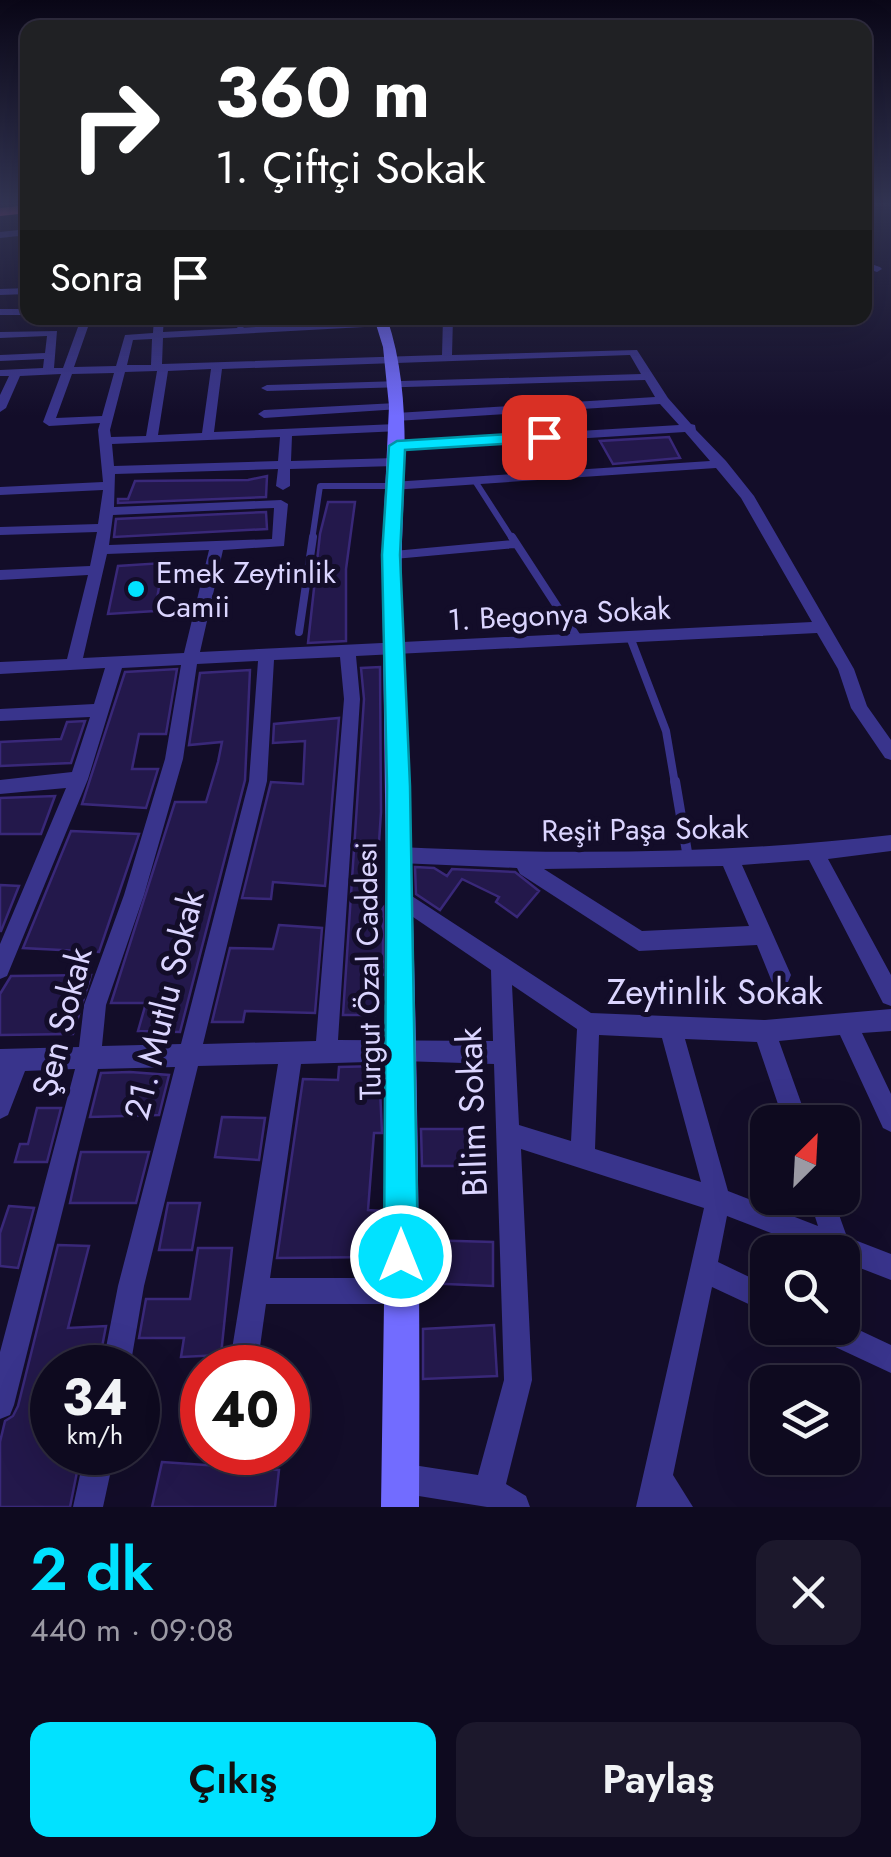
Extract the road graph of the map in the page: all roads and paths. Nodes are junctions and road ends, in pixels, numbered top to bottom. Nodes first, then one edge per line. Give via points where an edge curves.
1 (82, 325) edge
2 (159, 325) edge
3 (242, 325) edge
4 (317, 325) edge
5 (383, 325) edge
6 (448, 325) edge
7 (238, 331) junction
8 (0, 335) edge
9 (158, 335) junction
10 (50, 356) junction
11 (0, 358) edge
12 (447, 358) junction
13 (270, 364) junction
14 (217, 366) junction
15 (160, 368) junction
16 (123, 369) junction
17 (70, 371) junction
18 (16, 372) junction
19 (48, 372) junction
20 (0, 373) edge
21 (647, 377) junction
22 (267, 388) junction
23 (663, 400) junction
24 (0, 408) edge
25 (264, 414) junction
26 (107, 419) junction
27 (395, 424) junction
28 (690, 428) junction
29 (286, 433) junction
30 (262, 434) junction
31 (207, 436) junction
32 (151, 439) junction
33 (106, 441) junction
34 (722, 464) junction
35 (284, 465) junction
36 (110, 470) junction
37 (474, 482) junction
38 (110, 486) junction
39 (283, 486) dead end
40 (0, 491) edge
41 (107, 511) junction
42 (105, 528) junction
43 (0, 531) edge
44 (514, 544) junction
45 (217, 545) junction
46 (102, 550) junction
47 (391, 555) junction
48 (95, 570) junction
49 (0, 574) edge
50 (821, 628) junction
51 (299, 632) dead end
52 (630, 638) junction
53 (578, 640) junction
54 (396, 649) junction
55 (348, 652) junction
56 (192, 657) junction
57 (266, 657) junction
58 (114, 663) junction
59 (73, 664) junction
60 (0, 668) edge
61 (100, 710) junction
62 (0, 715) edge
63 (891, 752) edge
64 (79, 779) junction
65 (0, 787) edge
66 (891, 843) edge
67 (815, 853) junction
68 (399, 854) junction
69 (729, 857) junction
70 (688, 860) junction
71 (524, 862) junction
72 (398, 896) junction
73 (761, 935) junction
74 (501, 967) junction
75 (0, 969) edge
76 (780, 976) dead end
77 (891, 996) edge
78 (891, 1020) edge
79 (588, 1024) junction
80 (847, 1025) junction
81 (671, 1029) junction
82 (765, 1030) junction
83 (402, 1050) junction
84 (326, 1051) junction
85 (292, 1053) junction
86 (505, 1053) junction
87 (192, 1054) junction
88 (9, 1060) edge
89 (89, 1060) junction
90 (790, 1105) edge
91 (0, 1107) edge
92 (891, 1120) edge
93 (508, 1133) junction
94 (583, 1154) junction
95 (718, 1200) junction
96 (816, 1235) edge
97 (860, 1253) edge
98 (891, 1267) edge
99 (704, 1269) junction
100 (255, 1291) junction
101 (401, 1291) junction
102 (750, 1291) edge
103 (860, 1344) edge
104 (120, 1345) edge
105 (246, 1345) edge
106 (891, 1359) edge
107 (0, 1405) edge
108 (95, 1475) edge
109 (400, 1492) edge
110 (655, 1494) edge
111 (502, 1499) edge
112 (88, 1507) edge
113 (678, 1507) edge

1 - 17 street
2 - 9 street
3 - 7 lane
4 - 7 street
5 - 27 street, Turgut Özal Caddesi
6 - 12 street
7 - 9 street
8 - 10 street via 53,333
9 - 15 street
9 - 16 street via 129,336
10 - 11 street
10 - 19 street
12 - 21 street via 633,352
12 - 27 street
13 - 14 street
13 - 22 street
13 - 27 street
14 - 15 street
14 - 31 street
15 - 16 street
15 - 32 street
16 - 17 street
16 - 26 street
17 - 19 street
17 - 26 street via 48,422
18 - 19 street
18 - 20 street
18 - 24 street
21 - 23 street
21 - 27 street
22 - 25 street
22 - 27 street
23 - 27 street
23 - 28 street
25 - 27 street
25 - 30 street
26 - 33 street
27 - 28 street
27 - 29 street
27 - 35 street
27 - 37 street
27 - 47 street, Turgut Özal Caddesi
27 - 51 lane via 320,486
28 - 34 street
29 - 30 street
29 - 35 street
30 - 31 street
31 - 32 street
32 - 33 street
33 - 36 street
34 - 37 street
34 - 50 street via 748,496
35 - 36 street
35 - 39 street
36 - 38 street
37 - 44 lane
38 - 40 street
38 - 41 street
41 - 42 street
41 - 45 street via 281,504 279,542
42 - 43 street
42 - 46 street
44 - 47 lane
44 - 53 lane
45 - 46 street
45 - 56 street, Şen Sokak
46 - 48 street
47 - 54 street, Turgut Özal Caddesi
48 - 49 street
48 - 59 street
50 - 52 street, 1. Begonya Sokak
50 - 63 street via 855,687 859,708
52 - 53 street, 1. Begonya Sokak
52 - 70 lane via 666,731
53 - 54 street, 1. Begonya Sokak
54 - 55 street, 1. Begonya Sokak
54 - 68 street, Turgut Özal Caddesi
55 - 57 street, 1. Begonya Sokak
55 - 84 street via 352,699
56 - 57 street, 1. Begonya Sokak
56 - 58 street, 1. Begonya Sokak
56 - 89 street, Şen Sokak via 174,759 95,1004
57 - 87 street, 21. Mutlu Sokak via 258,782
58 - 59 street, 1. Begonya Sokak
58 - 61 street
59 - 60 street, 1. Begonya Sokak
61 - 62 street
61 - 64 street
64 - 65 street
64 - 75 street
66 - 67 street, Reşit Paşa Sokak
67 - 69 street, Reşit Paşa Sokak
67 - 77 street
68 - 71 street, Reşit Paşa Sokak
68 - 72 street, Turgut Özal Caddesi
69 - 70 street, Reşit Paşa Sokak
69 - 73 street
70 - 71 street, Reşit Paşa Sokak
71 - 73 street via 639,942
72 - 74 street, Zeytinlik Sokak
72 - 83 street, Turgut Özal Caddesi
73 - 76 street
74 - 79 street, Zeytinlik Sokak
74 - 86 street, Bilim Sokak
78 - 80 street, Zeytinlik Sokak
79 - 81 street, Zeytinlik Sokak
79 - 94 street
80 - 82 street, Zeytinlik Sokak
80 - 92 street
81 - 82 street, Zeytinlik Sokak
81 - 95 street
82 - 90 street
83 - 84 street
83 - 86 street
83 - 101 street, Turgut Özal Caddesi
84 - 85 street
85 - 87 street
85 - 100 street
86 - 93 street, Bilim Sokak
87 - 89 street
87 - 104 street, 21. Mutlu Sokak
88 - 89 street
88 - 91 street
89 - 107 street, Şen Sokak
93 - 94 street
93 - 111 street, Bilim Sokak via 518,1380
94 - 95 street
95 - 96 street
95 - 99 street
97 - 98 street
99 - 102 street
99 - 110 street
100 - 101 street
100 - 105 street
101 - 109 street, Turgut Özal Caddesi
103 - 106 street
108 - 112 street
109 - 111 street
110 - 113 street

